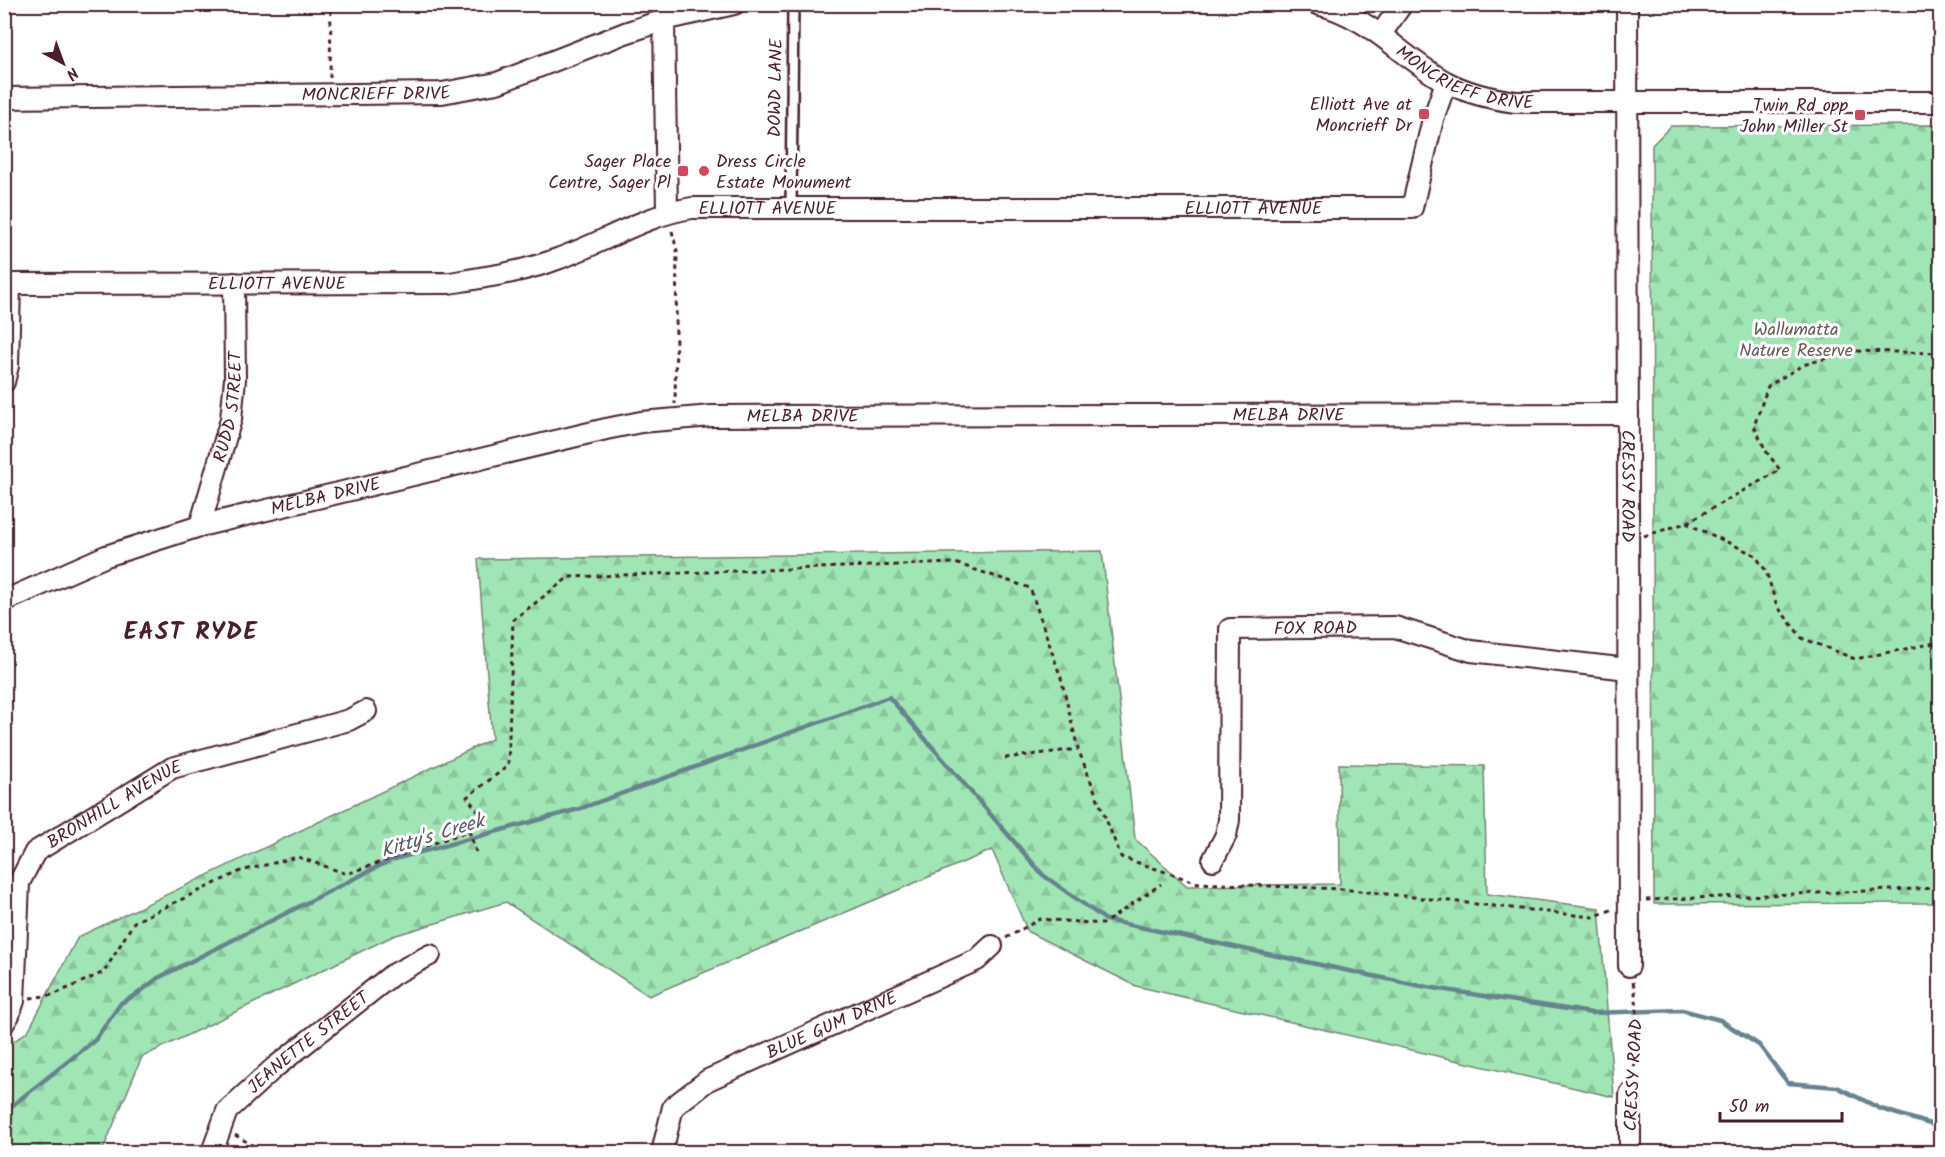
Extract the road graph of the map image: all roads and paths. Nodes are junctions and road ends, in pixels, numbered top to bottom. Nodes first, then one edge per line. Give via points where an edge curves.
1 (331, 4) edge
2 (734, 4) edge
3 (793, 4) edge
4 (1317, 4) edge
5 (1402, 4) edge
6 (1627, 4) edge
7 (664, 20) junction
8 (1381, 34) junction
9 (1446, 82) junction
10 (330, 94) junction
11 (4, 98) edge
12 (1627, 102) junction
13 (1941, 102) edge
14 (791, 207) junction
15 (667, 212) junction
16 (234, 283) junction
17 (7, 284) edge
18 (1941, 352) edge
19 (4, 381) edge
20 (1628, 414) junction
21 (675, 418) junction
22 (1686, 523) junction
23 (200, 526) junction
24 (1628, 541) junction
25 (4, 601) edge
26 (1941, 642) edge
27 (1628, 669) junction
28 (366, 711) dead end
29 (1078, 749) junction
30 (1005, 758) dead end
31 (469, 831) junction
32 (476, 852) dead end
33 (1213, 860) dead end
34 (1161, 885) dead end
35 (1941, 888) edge
36 (1629, 903) junction
37 (993, 946) joint
38 (430, 955) dead end
39 (1629, 966) dead end
40 (1636, 997) dead end
41 (14, 1001) junction
42 (4, 1023) edge
43 (1630, 1094) joint
44 (221, 1126) junction
45 (212, 1152) edge
46 (264, 1152) edge
47 (662, 1152) edge
48 (1630, 1152) edge

1 - 10 path
2 - 7 street, MONCRIEFF DRIVE
3 - 14 lane, DOWD LANE
4 - 8 street, MONCRIEFF DRIVE via 1342,12
5 - 8 street
6 - 12 street, CRESSY ROAD
7 - 10 street, MONCRIEFF DRIVE via 497,83 442,93
7 - 15 street
8 - 9 street, MONCRIEFF DRIVE
9 - 12 street, MONCRIEFF DRIVE via 1483,96 1516,102
9 - 14 street, ELLIOTT AVENUE via 1412,208
10 - 11 street, MONCRIEFF DRIVE
12 - 13 street, MONCRIEFF DRIVE
12 - 20 street, CRESSY ROAD
14 - 15 street, ELLIOTT AVENUE
15 - 16 street, ELLIOTT AVENUE via 561,258 512,274 449,283
15 - 21 path via 677,250
16 - 17 street, ELLIOTT AVENUE
16 - 23 street, RUDD STREET via 235,379 231,419
17 - 19 street via 8,366
18 - 22 path via 1852,351 1803,365 1768,386 1754,426 1780,470
20 - 21 street, MELBA DRIVE
20 - 24 street, CRESSY ROAD
21 - 23 street, MELBA DRIVE via 606,429
22 - 24 path
22 - 26 path via 1755,555 1766,571 1777,606 1802,638 1855,659
23 - 25 street, MELBA DRIVE via 106,556
24 - 27 street, CRESSY ROAD
27 - 33 street, FOX ROAD via 1471,651 1395,627 1230,629 1229,820
27 - 36 street, CRESSY ROAD
28 - 41 street, BRONHILL AVENUE via 350,720 172,768 35,852 19,883
29 - 30 path
29 - 31 path via 1061,678 1030,588 955,563 569,577 513,620 508,766 467,797 488,824
29 - 36 path via 1121,857 1198,883 1341,889 1593,917
31 - 32 path
31 - 41 path via 347,874 298,857 242,872 134,922 104,972 53,995
34 - 37 path via 1103,924 1040,919
35 - 36 path
36 - 39 street, CRESSY ROAD
37 - 47 street, BLUE GUM DRIVE via 977,960 708,1080 673,1107
38 - 44 street, JEANETTE STREET via 392,975 274,1068 226,1111
40 - 43 path, CRESSY ROAD via 1639,1037
41 - 42 street, BRONHILL AVENUE
43 - 48 street, CRESSY ROAD
44 - 45 street, JEANETTE STREET
44 - 46 path

